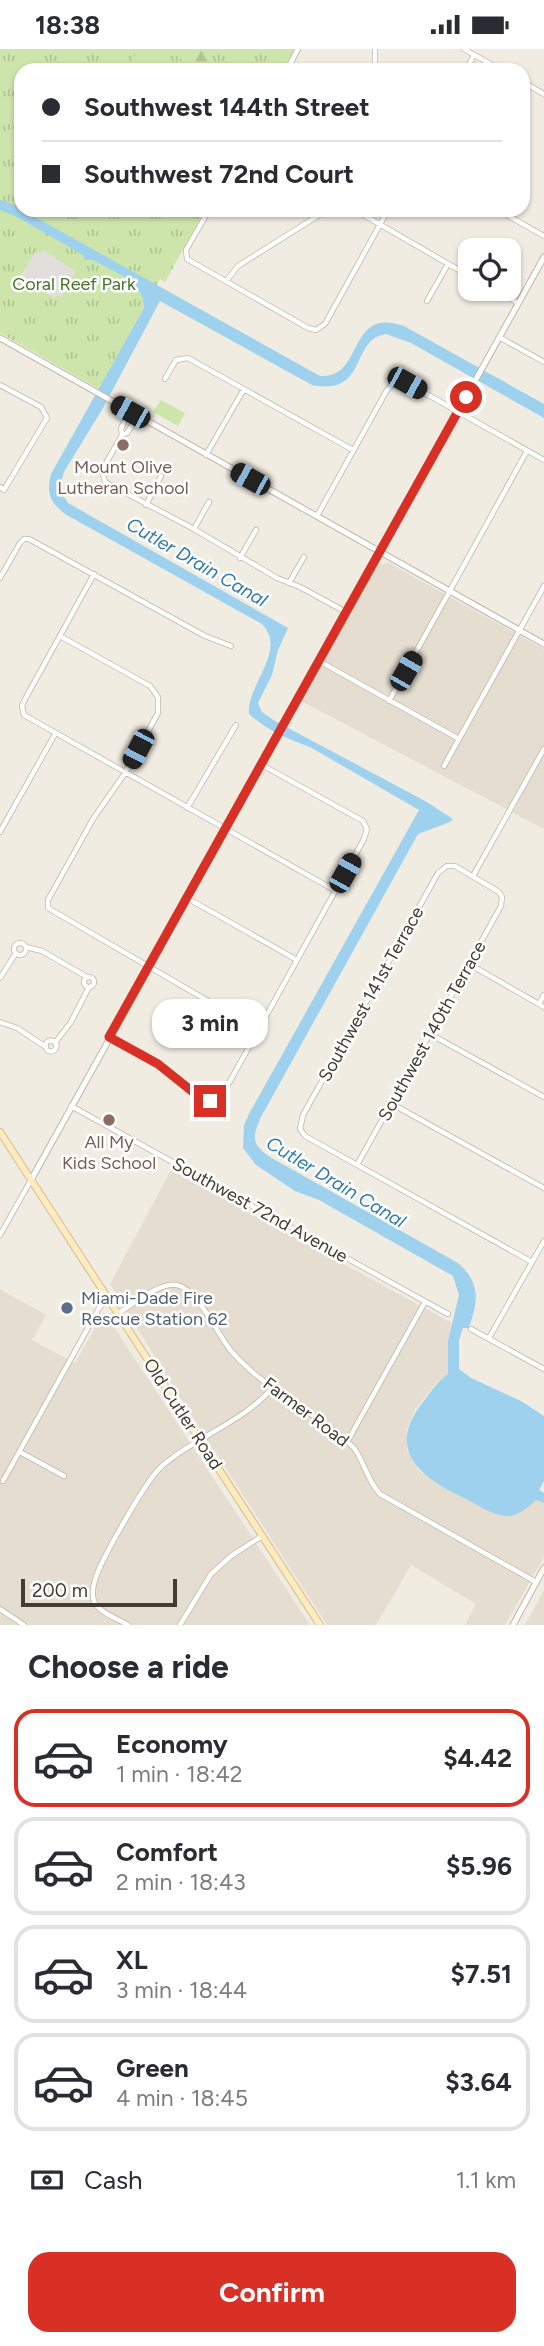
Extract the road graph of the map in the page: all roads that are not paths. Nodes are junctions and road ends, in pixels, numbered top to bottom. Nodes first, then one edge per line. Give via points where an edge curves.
1 (464, 49) edge
2 (474, 55) junction
3 (470, 63) edge
4 (488, 63) edge
5 (205, 217) edge
6 (316, 217) edge
7 (367, 217) edge
8 (384, 217) edge
9 (510, 217) edge
10 (380, 225) junction
11 (544, 236) edge
12 (544, 257) edge
13 (448, 264) junction
14 (458, 270) edge
15 (226, 281) junction
16 (427, 301) dead end
17 (514, 301) edge
18 (518, 303) junction
19 (499, 337) junction
20 (0, 338) edge
21 (544, 362) edge
22 (165, 379) dead end
23 (0, 385) edge
24 (244, 389) junction
25 (130, 412) junction
26 (458, 412) junction
27 (138, 416) junction
28 (122, 435) junction
29 (354, 450) junction
30 (527, 451) junction
31 (206, 455) junction
32 (544, 460) edge
33 (161, 476) dead end
34 (2, 489) edge
35 (209, 502) dead end
36 (146, 505) junction
37 (317, 516) junction
38 (194, 529) junction
39 (257, 530) dead end
40 (380, 551) junction
41 (304, 557) dead end
42 (240, 558) junction
43 (2, 569) edge
44 (94, 574) junction
45 (0, 578) edge
46 (289, 583) junction
47 (544, 586) edge
48 (450, 591) junction
49 (347, 613) junction
50 (519, 630) junction
51 (60, 635) junction
52 (544, 644) edge
53 (231, 646) dead end
54 (319, 661) junction
55 (389, 701) junction
56 (236, 725) dead end
57 (55, 734) junction
58 (458, 739) junction
59 (544, 749) edge
60 (262, 765) junction
61 (444, 766) dead end
62 (125, 773) junction
63 (187, 808) junction
64 (225, 828) junction
65 (0, 832) edge
66 (473, 876) junction
67 (336, 891) junction
68 (187, 898) junction
69 (297, 960) junction
70 (469, 964) junction
71 (149, 967) junction
72 (0, 978) edge
73 (544, 995) edge
74 (542, 1006) edge
75 (0, 1022) edge
76 (258, 1030) junction
77 (430, 1034) junction
78 (109, 1037) junction
79 (544, 1097) edge
80 (392, 1103) junction
81 (71, 1106) junction
82 (0, 1132) edge
83 (357, 1165) junction
84 (31, 1180) junction
85 (544, 1188) edge
86 (0, 1235) edge
87 (544, 1241) edge
88 (532, 1262) junction
89 (109, 1298) junction
90 (425, 1302) junction
91 (119, 1313) junction
92 (448, 1314) dead end
93 (471, 1329) dead end
94 (489, 1338) junction
95 (544, 1369) edge
96 (273, 1387) junction
97 (201, 1441) junction
98 (347, 1441) junction
99 (20, 1452) junction
100 (64, 1476) dead end
101 (3, 1481) dead end
102 (263, 1536) junction
103 (544, 1569) edge
104 (536, 1582) junction
105 (0, 1609) edge
106 (24, 1625) edge
107 (128, 1625) edge
108 (180, 1625) edge
109 (320, 1625) edge
110 (514, 1625) edge

1 - 2 street
2 - 3 street
2 - 4 street
5 - 15 street via 185,256
6 - 15 street via 238,267
7 - 10 street
8 - 10 street
9 - 11 street
10 - 13 street
10 - 15 street via 319,329 308,328
12 - 18 street
13 - 14 street
13 - 16 street
17 - 18 street
18 - 19 street
19 - 21 street
19 - 26 street
20 - 25 street
22 - 24 street via 179,359 191,359
23 - 34 street via 46,413
24 - 29 street
24 - 31 street
25 - 27 street
25 - 28 street
26 - 29 street via 395,382
26 - 30 street
26 - 40 street
27 - 28 street
27 - 31 street
28 - 36 street via 102,470 103,478
29 - 37 street
30 - 32 street
30 - 48 street
31 - 37 street
33 - 36 street
35 - 38 street
36 - 38 street
37 - 40 street
38 - 42 street
39 - 42 street
40 - 48 street
40 - 49 street
41 - 46 street
42 - 46 street
43 - 44 street via 24,539
43 - 45 street
44 - 51 street
44 - 53 street
46 - 49 street
47 - 50 street
48 - 50 street
48 - 55 street
49 - 54 street
50 - 52 street
50 - 58 street
51 - 57 street via 22,708 27,718
51 - 62 street via 158,695 158,713
54 - 55 street
54 - 60 street
55 - 58 street
56 - 63 street
57 - 62 street
57 - 65 street
58 - 61 street
59 - 66 street
60 - 64 street
60 - 67 street via 366,826 366,836
62 - 63 street
62 - 71 street via 93,819 48,900 48,908
63 - 64 street
64 - 67 street
64 - 68 street
66 - 70 street, Southwest 140th Terrace via 502,897 499,913
66 - 83 street, Southwest 141st Terrace via 447,866 438,873 303,1115 303,1134
67 - 69 street
68 - 69 street
68 - 71 street
69 - 76 street
70 - 74 street
70 - 77 street, Southwest 140th Terrace
71 - 76 street
71 - 78 street
72 - 75 street via 16,953 24,954 26,947 87,978 84,983 89,987 54,1051
73 - 74 street
76 - 78 street via 224,1092 210,1101
77 - 79 street
77 - 80 street, Southwest 140th Terrace
78 - 81 street
80 - 83 street, Southwest 140th Terrace
80 - 85 street
81 - 84 street
81 - 90 street, Southwest 72nd Avenue
82 - 84 main road, Old Cutler Road
83 - 88 street
84 - 86 street
84 - 89 main road, Old Cutler Road
87 - 88 street
88 - 94 street
89 - 91 main road, Old Cutler Road
89 - 99 street
90 - 92 street, Southwest 72nd Avenue
90 - 98 street
91 - 96 street, Farmer Road via 160,1287 180,1285 233,1353
91 - 97 main road, Old Cutler Road
93 - 94 street
94 - 95 street
96 - 97 street
96 - 98 street, Farmer Road
97 - 102 main road, Old Cutler Road
97 - 107 street via 150,1478 100,1569 93,1600
98 - 104 street, Farmer Road via 384,1497
99 - 100 street
99 - 101 street
102 - 108 street via 211,1574
102 - 109 main road, Old Cutler Road
103 - 104 street
104 - 110 street
105 - 106 street

